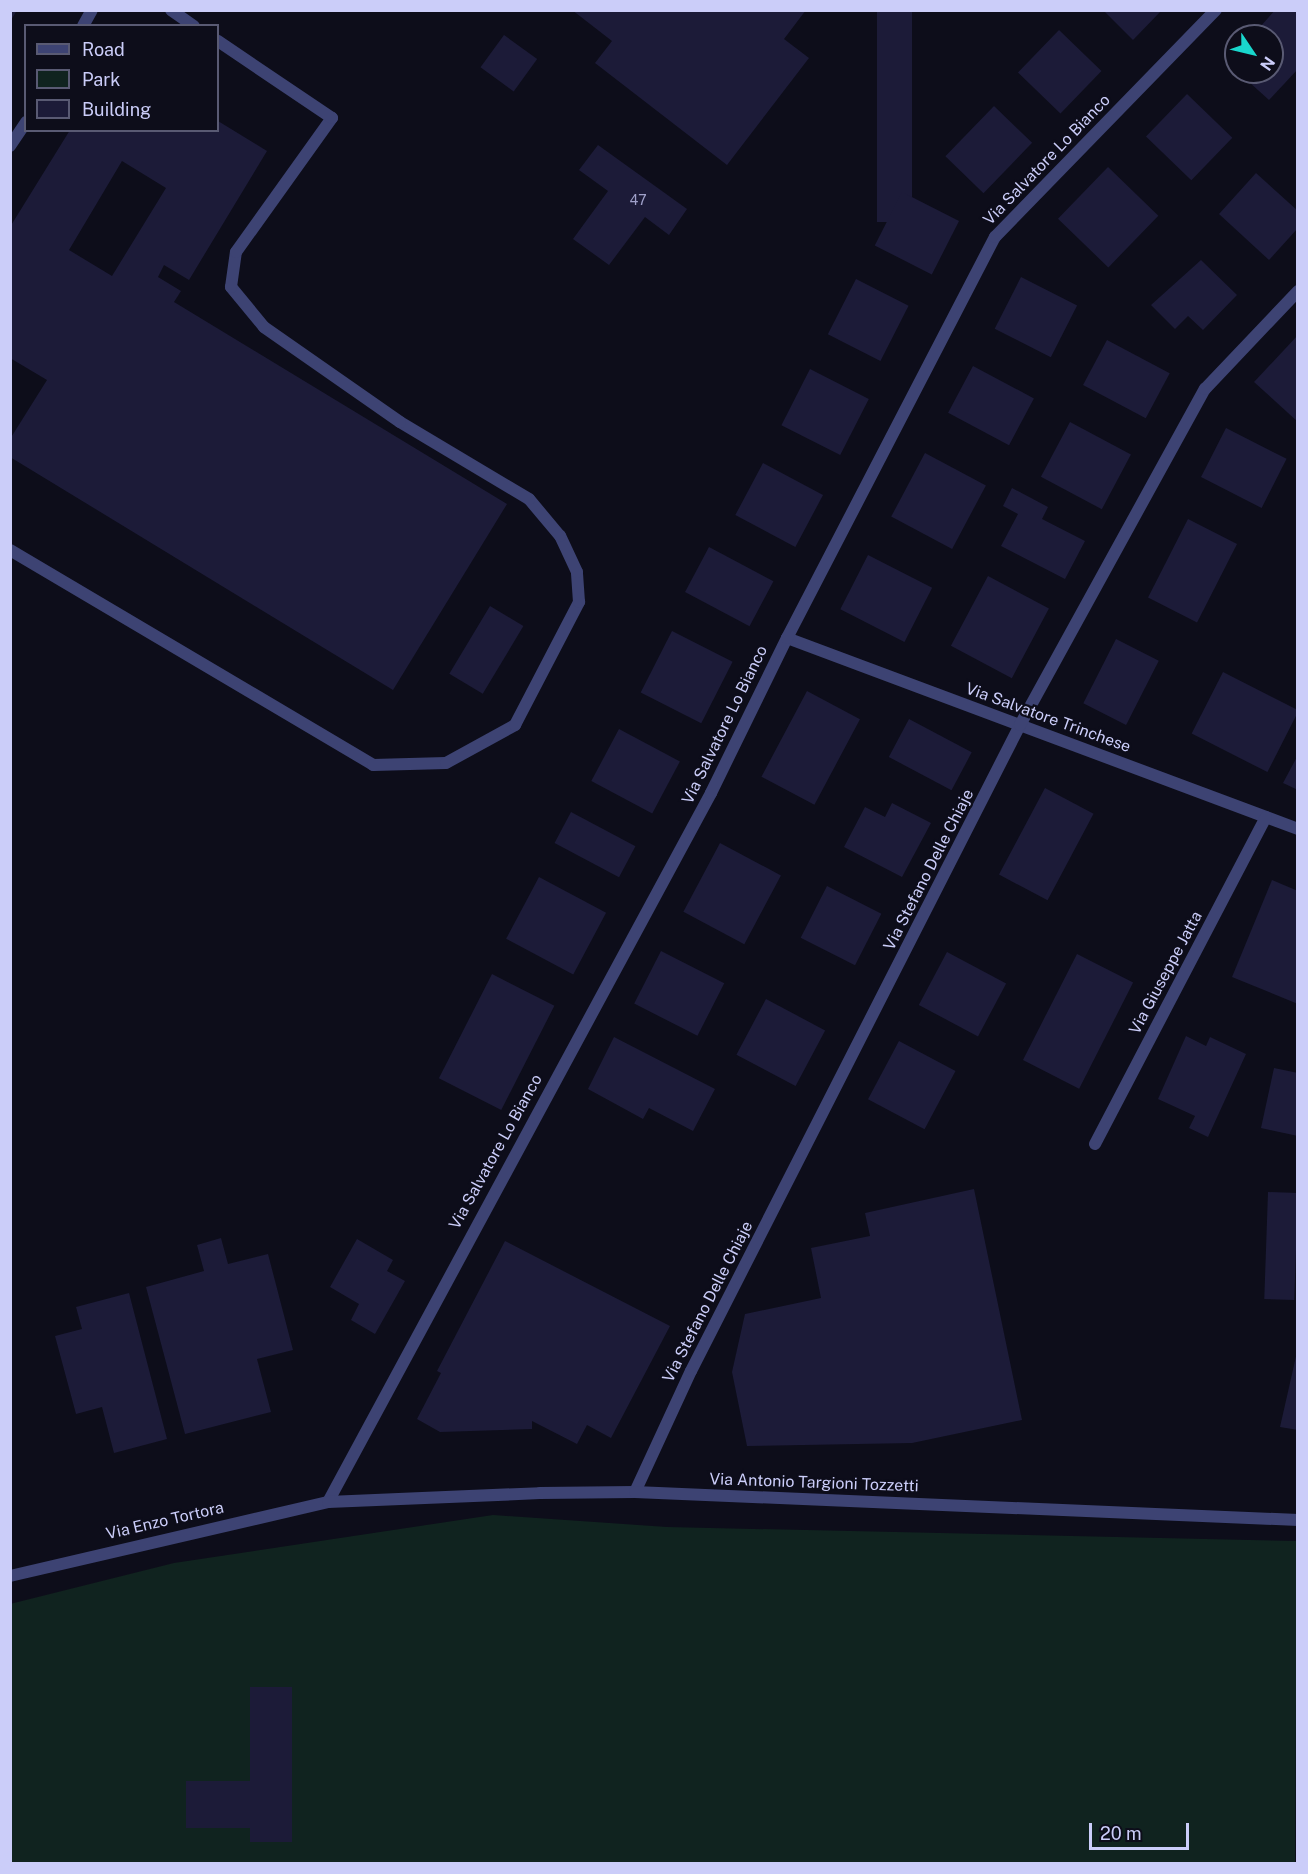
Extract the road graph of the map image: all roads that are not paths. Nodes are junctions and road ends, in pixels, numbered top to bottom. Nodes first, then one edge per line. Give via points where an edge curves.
1 (93, 10) edge
2 (171, 10) edge
3 (1216, 10) edge
4 (84, 24) edge
5 (191, 24) edge
6 (219, 42) edge
7 (24, 125) edge
8 (10, 146) edge
9 (1298, 291) edge
10 (10, 550) edge
11 (787, 638) junction
12 (1020, 725) junction
13 (1266, 817) junction
14 (1298, 829) edge
15 (1095, 1144) dead end
16 (635, 1492) junction
17 (328, 1502) junction
18 (1298, 1520) edge
19 (10, 1576) edge

1 - 4 street
2 - 5 street
3 - 11 street, Via Salvatore Lo Bianco via 995,237
6 - 10 street via 332,118 236,252 231,287 264,327 400,422 529,499 560,536 577,572 579,602 515,725 446,763 373,765
7 - 8 street
9 - 12 street, Via Stefano Delle Chiaje via 1205,389
11 - 12 street, Via Salvatore Trinchese
11 - 17 street, Via Salvatore Lo Bianco via 711,793
12 - 13 street, Via Salvatore Trinchese
12 - 16 street, Via Stefano Delle Chiaje via 691,1371
13 - 14 street, Via Salvatore Trinchese
13 - 15 street, Via Giuseppe Jatta
16 - 17 street, Via Antonio Targioni Tozzetti
16 - 18 street, Via Antonio Targioni Tozzetti
17 - 19 street, Via Enzo Tortora

